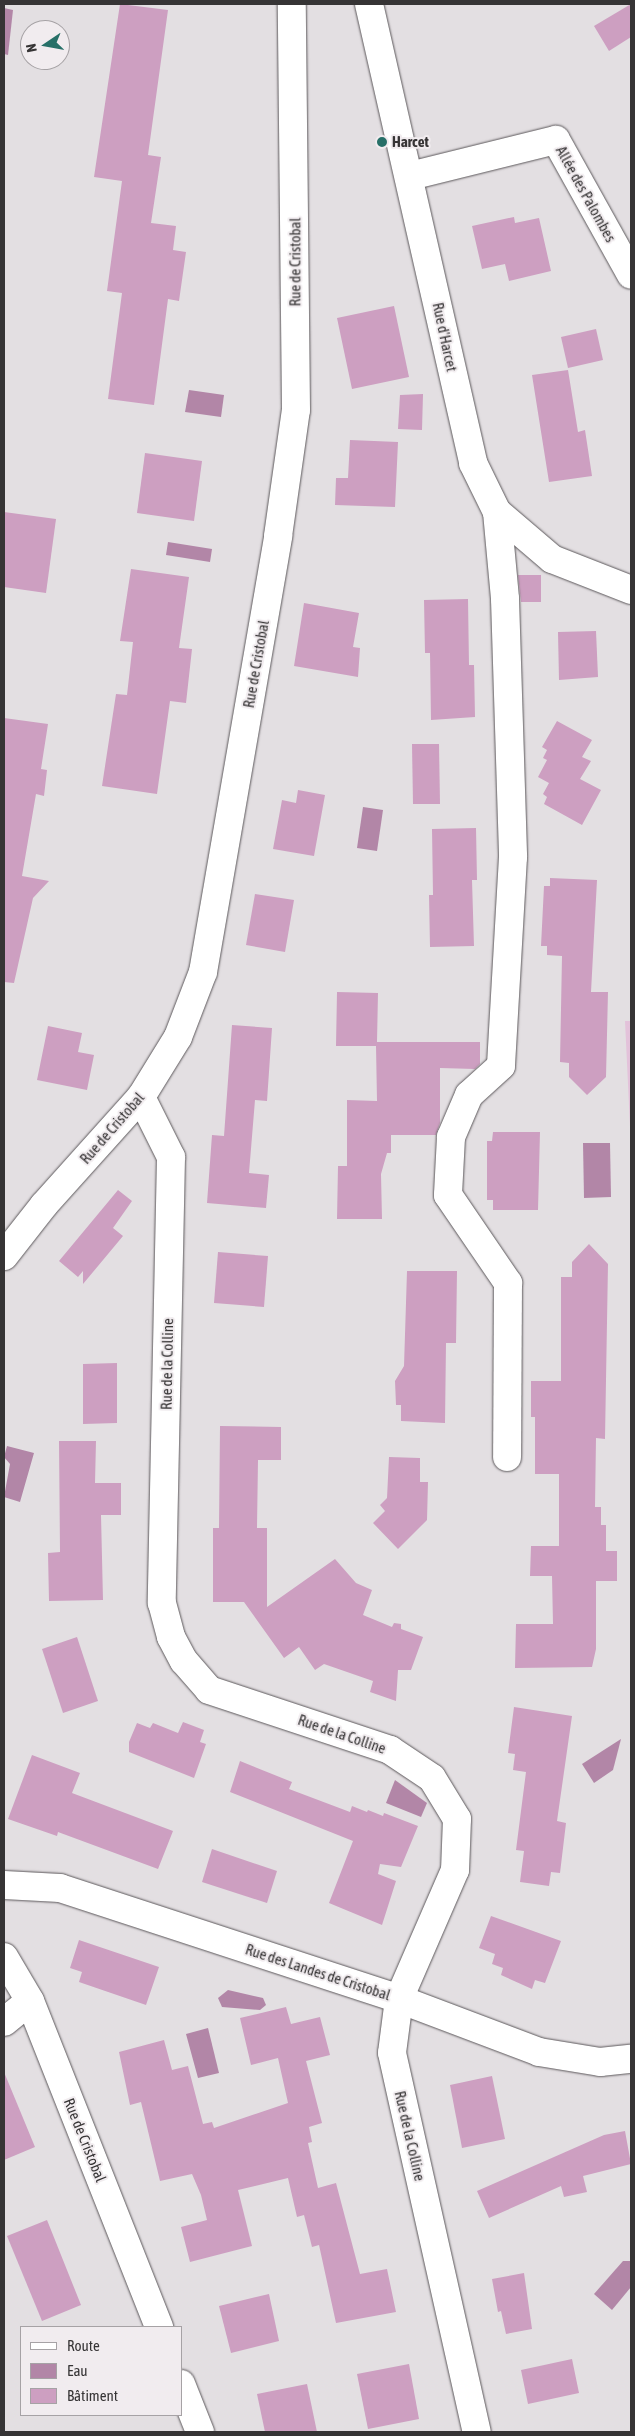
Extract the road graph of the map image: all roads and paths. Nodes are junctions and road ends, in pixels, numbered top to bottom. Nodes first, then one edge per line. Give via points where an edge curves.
1 (292, 4) edge
2 (369, 4) edge
3 (410, 176) junction
4 (631, 275) edge
5 (497, 512) junction
6 (631, 590) edge
7 (141, 1097) junction
8 (4, 1256) edge
9 (506, 1457) dead end
10 (4, 1885) edge
11 (4, 1957) edge
12 (399, 1999) junction
13 (30, 2001) junction
14 (4, 2022) edge
15 (631, 2059) edge
16 (159, 2326) edge
17 (182, 2387) edge
18 (200, 2432) edge
19 (477, 2432) edge

1 - 7 street, Rue de Cristobal via 296,410 278,536 203,972 178,1037
2 - 3 street, Rue d'Harcet
3 - 4 street, Allée des Palombes via 556,140
3 - 5 street, Rue d'Harcet via 473,462
5 - 6 street, Rue d'Harcet via 552,559
5 - 9 street via 505,599 513,857 501,1066 469,1095 451,1137 448,1195 508,1283
7 - 8 street, Rue de Cristobal via 44,1205
7 - 12 street, Rue de la Colline via 171,1157 162,1603 171,1637 184,1661 209,1690 390,1750 432,1778 457,1819 455,1870
10 - 12 street, Rue des Landes de Cristobal via 60,1888
11 - 13 street, Rue de Cristobal
12 - 15 street, Rue des Landes de Cristobal via 539,2052 600,2062
12 - 19 street, Rue de la Colline via 392,2053
13 - 14 street
13 - 16 street, Rue de Cristobal
17 - 18 street

